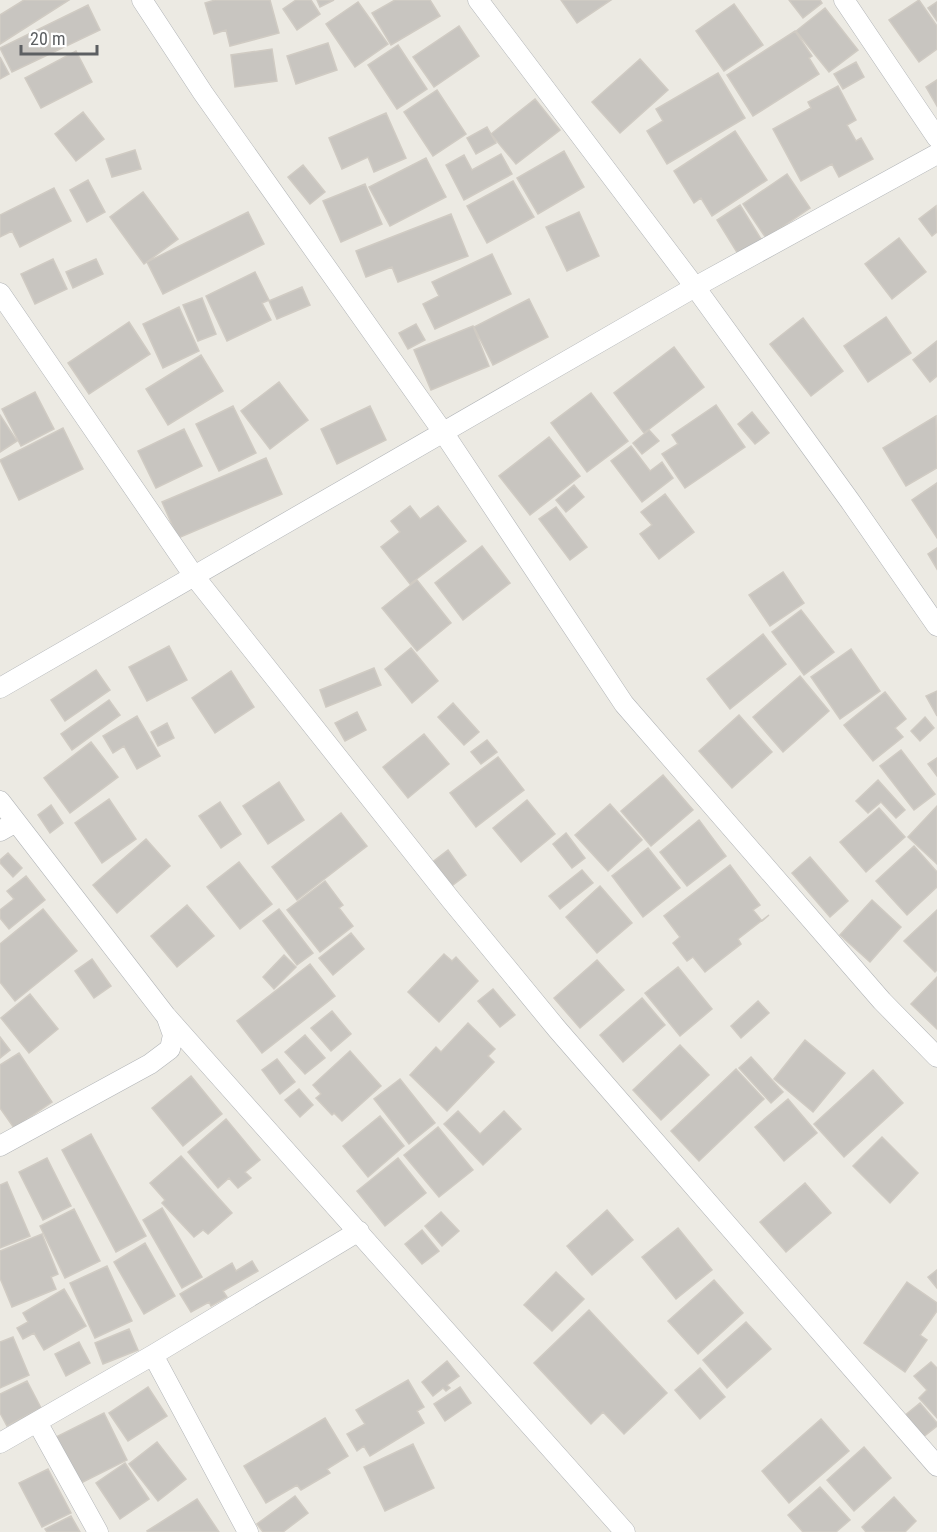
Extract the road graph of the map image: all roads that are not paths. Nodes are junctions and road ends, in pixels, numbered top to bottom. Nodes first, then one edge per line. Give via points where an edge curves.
1 (142, 0) edge
2 (478, 0) edge
3 (844, 0) edge
4 (937, 138) edge
5 (937, 154) edge
6 (695, 287) junction
7 (0, 293) edge
8 (444, 432) junction
9 (194, 576) junction
10 (937, 626) edge
11 (0, 688) edge
12 (0, 801) edge
13 (8, 826) edge
14 (166, 1016) junction
15 (937, 1057) edge
16 (0, 1146) edge
17 (359, 1231) junction
18 (153, 1355) junction
19 (37, 1422) junction
20 (0, 1443) edge
21 (937, 1466) edge
22 (98, 1532) edge
23 (248, 1532) edge
24 (625, 1532) edge

1 - 8 street via 203,93
2 - 6 street
3 - 4 street
5 - 6 street
6 - 8 street
6 - 10 street
7 - 9 street
8 - 9 street
8 - 15 street via 624,704 882,1001
9 - 11 street
9 - 21 street via 549,1019
12 - 13 street
13 - 14 street
14 - 16 street via 173,1035 170,1049 150,1064
14 - 17 street
17 - 18 street
17 - 24 street
18 - 19 street
18 - 23 street
19 - 20 street
19 - 22 street

